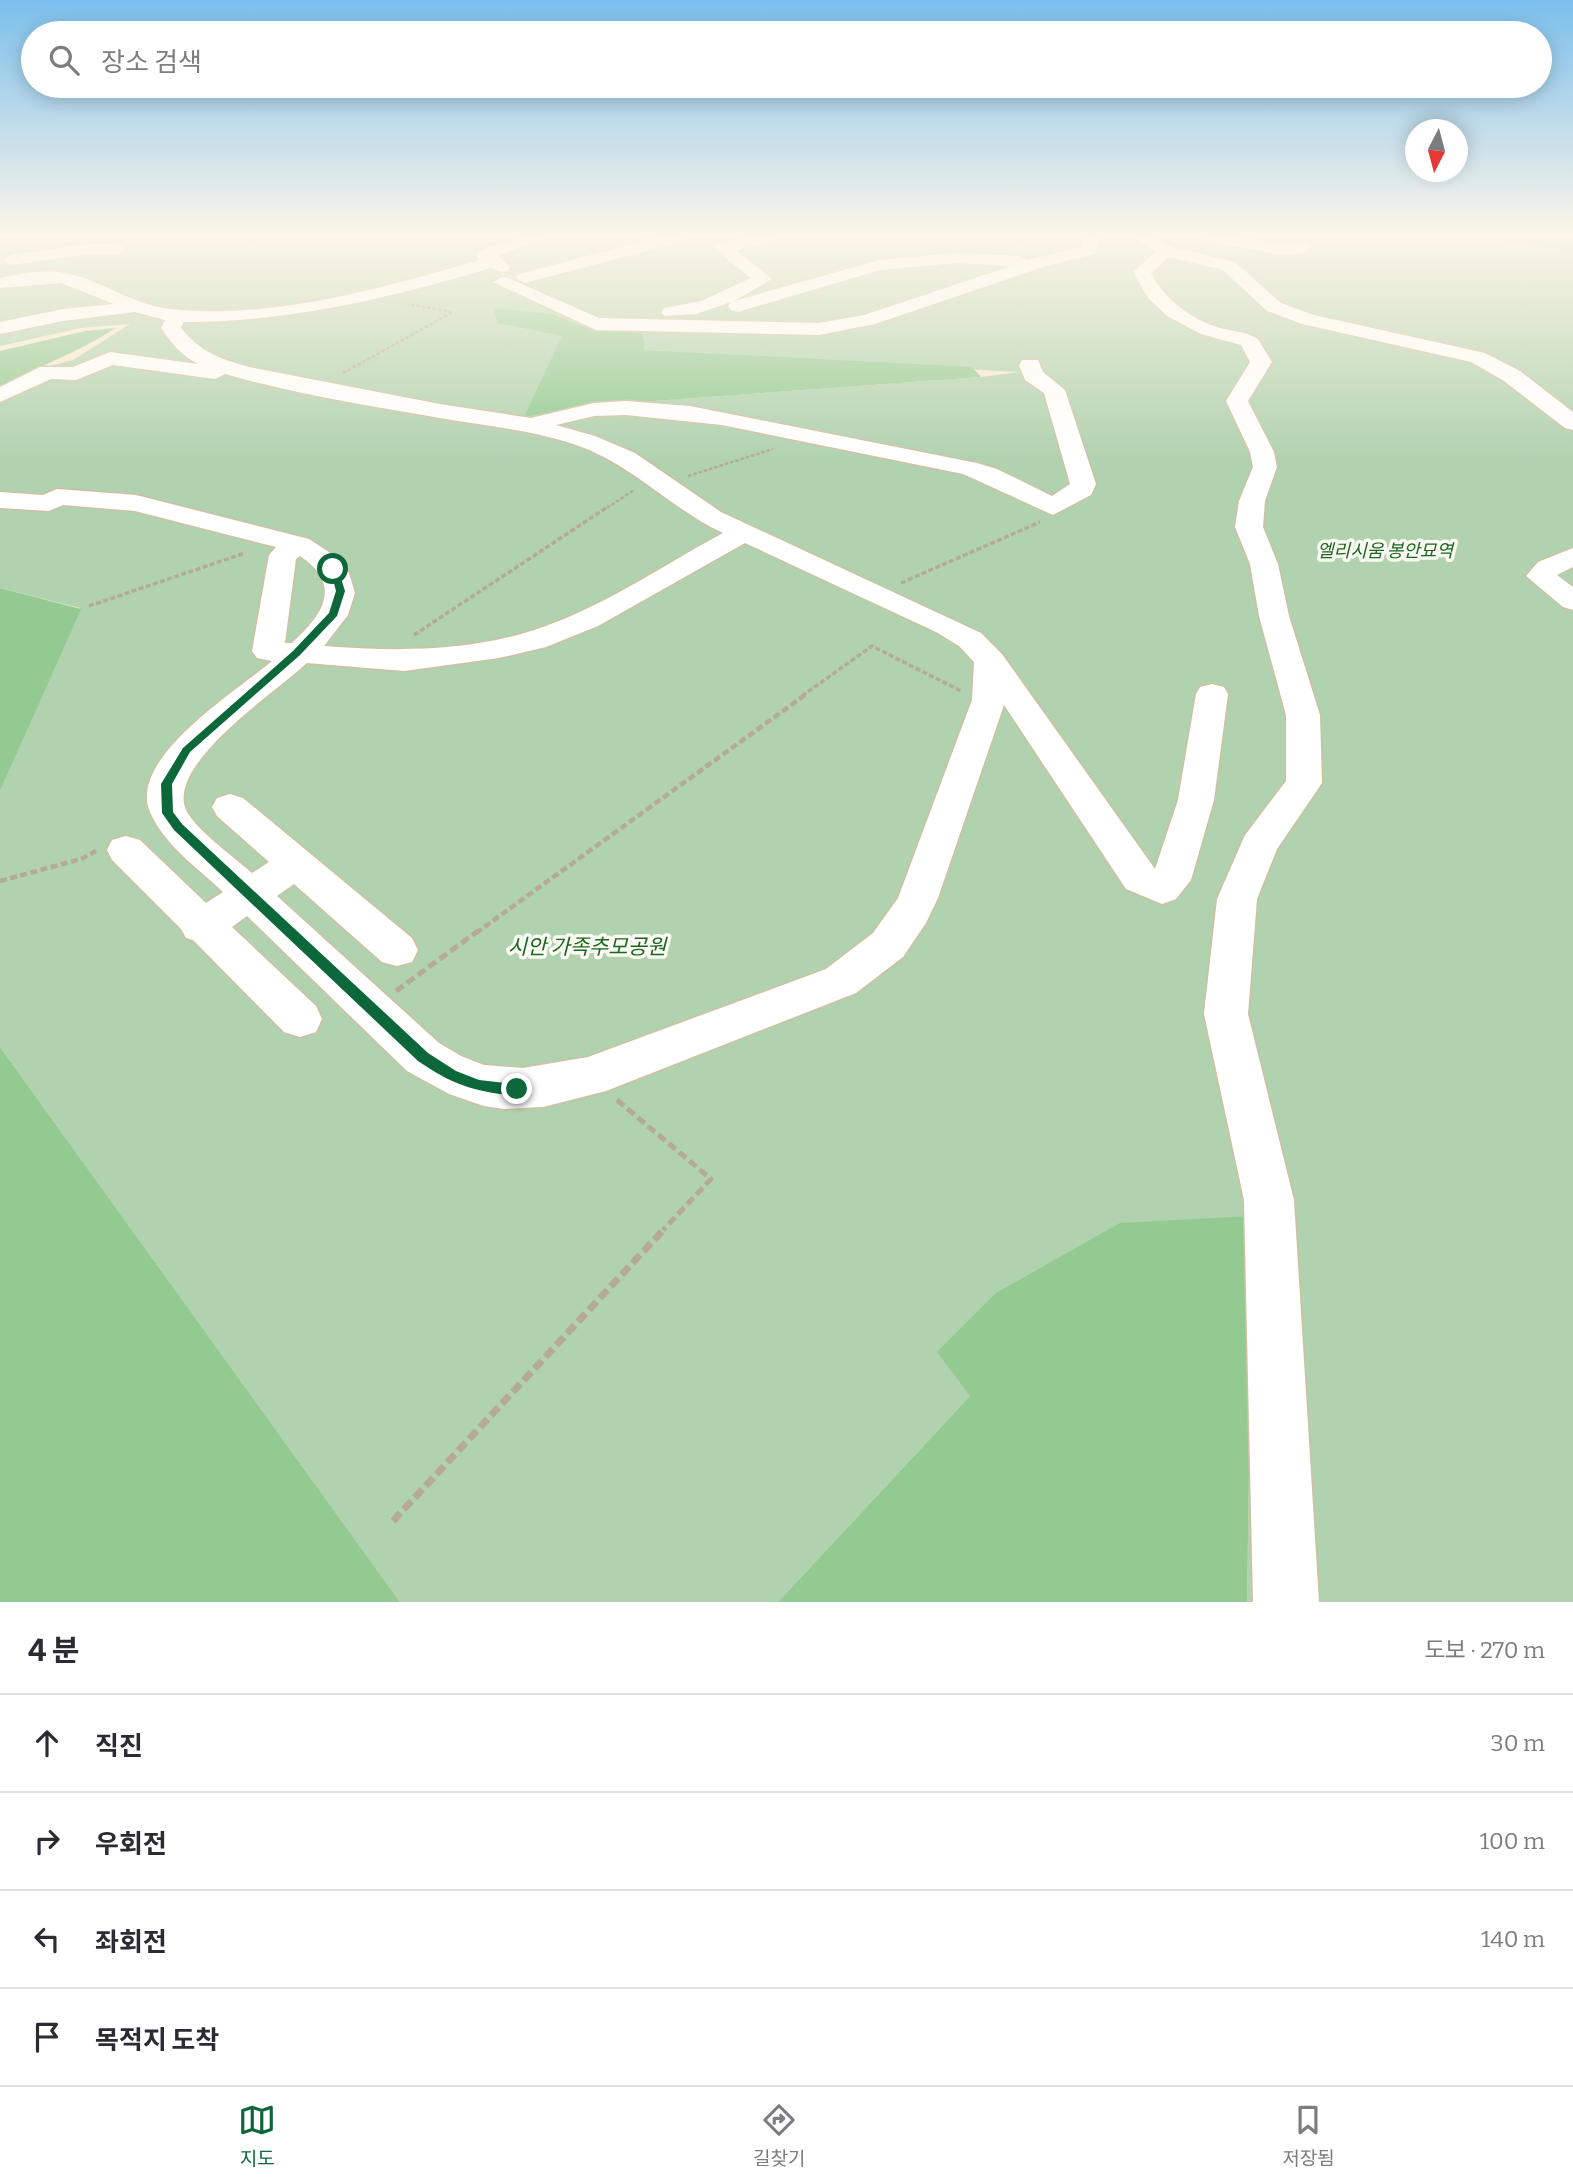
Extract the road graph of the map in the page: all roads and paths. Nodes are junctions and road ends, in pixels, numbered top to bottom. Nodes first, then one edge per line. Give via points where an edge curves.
1 (90, 312) edge
2 (158, 312) edge
3 (248, 312) edge
4 (452, 312) edge
5 (564, 312) edge
6 (599, 312) edge
7 (657, 312) edge
8 (729, 312) edge
9 (892, 312) edge
10 (1175, 312) edge
11 (1287, 312) edge
12 (177, 317) junction
13 (719, 326) junction
14 (0, 328) edge
15 (200, 358) junction
16 (1030, 366) dead end
17 (232, 369) junction
18 (325, 380) junction
19 (0, 395) edge
20 (440, 411) junction
21 (1573, 423) edge
22 (532, 425) junction
23 (814, 436) junction
24 (586, 458) dead end
25 (656, 479) junction
26 (0, 500) edge
27 (1053, 507) junction
28 (290, 543) junction
29 (743, 546) junction
30 (1573, 556) edge
31 (863, 601) junction
32 (1573, 601) edge
33 (89, 606) dead end
34 (414, 635) dead end
35 (915, 640) dead end
36 (296, 653) junction
37 (990, 661) junction
38 (1212, 694) dead end
39 (989, 700) junction
40 (230, 807) dead end
41 (114, 849) joint
42 (298, 862) junction
43 (0, 881) edge
44 (250, 894) junction
45 (201, 927) junction
46 (397, 950) dead end
47 (371, 1009) junction
48 (300, 1019) dead end
49 (590, 1077) junction
50 (393, 1521) dead end
51 (1286, 1602) edge

1 - 14 lane
2 - 12 lane
3 - 12 lane
4 - 18 path
5 - 13 lane via 588,323
6 - 7 lane
8 - 13 lane
9 - 13 lane via 819,329
10 - 51 lane via 1197,327 1249,341 1261,362 1237,401 1265,467 1252,501 1249,527 1264,564 1303,715 1304,783 1259,845 1237,899 1226,1014 1269,1200
11 - 21 lane via 1478,357 1512,376
12 - 15 lane via 171,328 181,345
15 - 17 lane
15 - 18 lane via 216,350
16 - 27 lane via 1033,375 1054,390 1083,484 1077,496
17 - 18 lane
17 - 19 lane via 219,374 110,358 76,374 48,372
18 - 20 lane
20 - 22 lane
20 - 24 lane via 422,424
22 - 23 lane via 579,412 661,409
22 - 25 lane via 600,446
23 - 25 path
23 - 27 lane via 988,474
25 - 29 lane
25 - 34 path
26 - 28 lane via 119,500
27 - 31 path via 1063,512
28 - 33 path
28 - 36 lane via 283,555 268,651
28 - 36 lane via 324,558 341,591 334,614
29 - 31 lane
29 - 36 lane via 587,620 499,649 433,659
30 - 32 lane via 1541,576
31 - 35 lane
31 - 37 lane via 963,634
36 - 44 lane via 186,750 166,784 168,813 178,827
37 - 38 lane via 1140,879 1162,889 1171,880 1196,800
37 - 39 lane
39 - 47 path via 958,690 872,646
39 - 49 lane via 918,898 888,945 841,981
40 - 42 lane
41 - 43 path
41 - 45 lane
42 - 44 lane
42 - 46 lane
44 - 45 lane
44 - 47 lane
45 - 48 lane
47 - 49 lane via 423,1057 478,1086 528,1088
49 - 50 path via 710,1179

